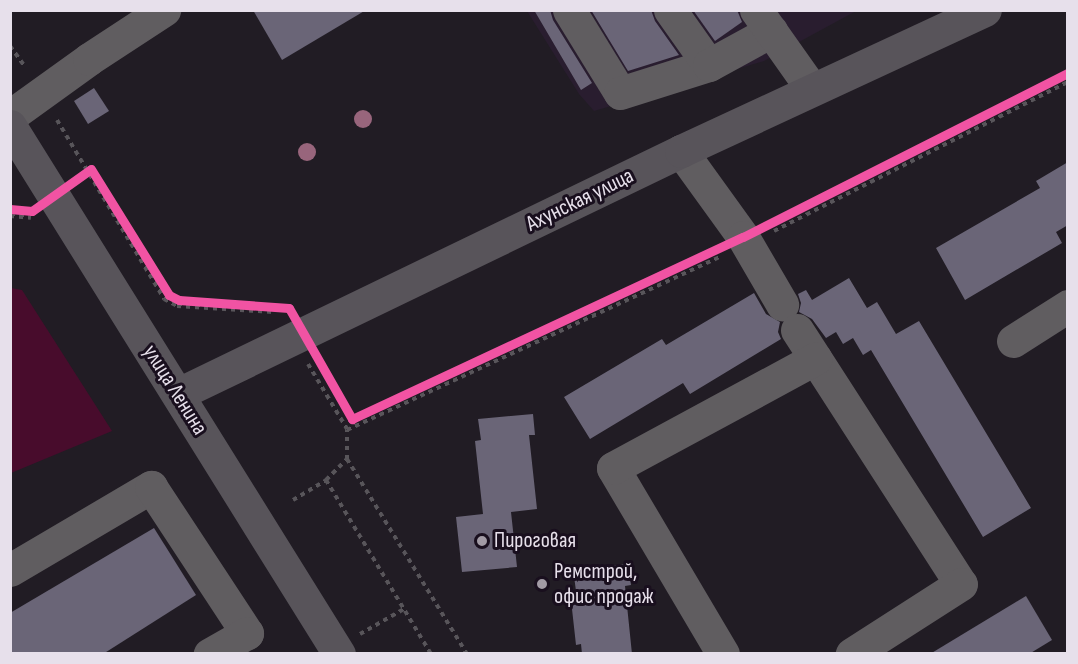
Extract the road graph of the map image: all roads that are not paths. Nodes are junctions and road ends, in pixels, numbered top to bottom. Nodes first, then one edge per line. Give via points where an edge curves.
1 (164, 10) edge
2 (569, 10) edge
3 (670, 10) edge
4 (985, 10) edge
5 (764, 21) edge
6 (709, 65) junction
7 (812, 89) junction
8 (10, 116) edge
9 (10, 126) edge
10 (681, 151) junction
11 (1068, 306) edge
12 (1013, 341) dead end
13 (815, 359) junction
14 (178, 394) junction
15 (10, 570) edge
16 (251, 643) edge
17 (337, 651) edge
18 (210, 654) edge
19 (723, 654) edge
20 (852, 654) edge

1 - 8 lane
2 - 6 lane via 620,93
3 - 6 lane
4 - 7 main road, Ахунская улица
5 - 6 lane
5 - 7 lane
7 - 10 main road, Ахунская улица
9 - 14 main road, улица Ленина
10 - 13 lane via 745,241
10 - 14 main road, Ахунская улица
11 - 12 lane
13 - 19 lane via 613,468
13 - 20 lane via 961,584
14 - 17 main road, улица Ленина
15 - 16 lane via 151,487
16 - 18 lane

